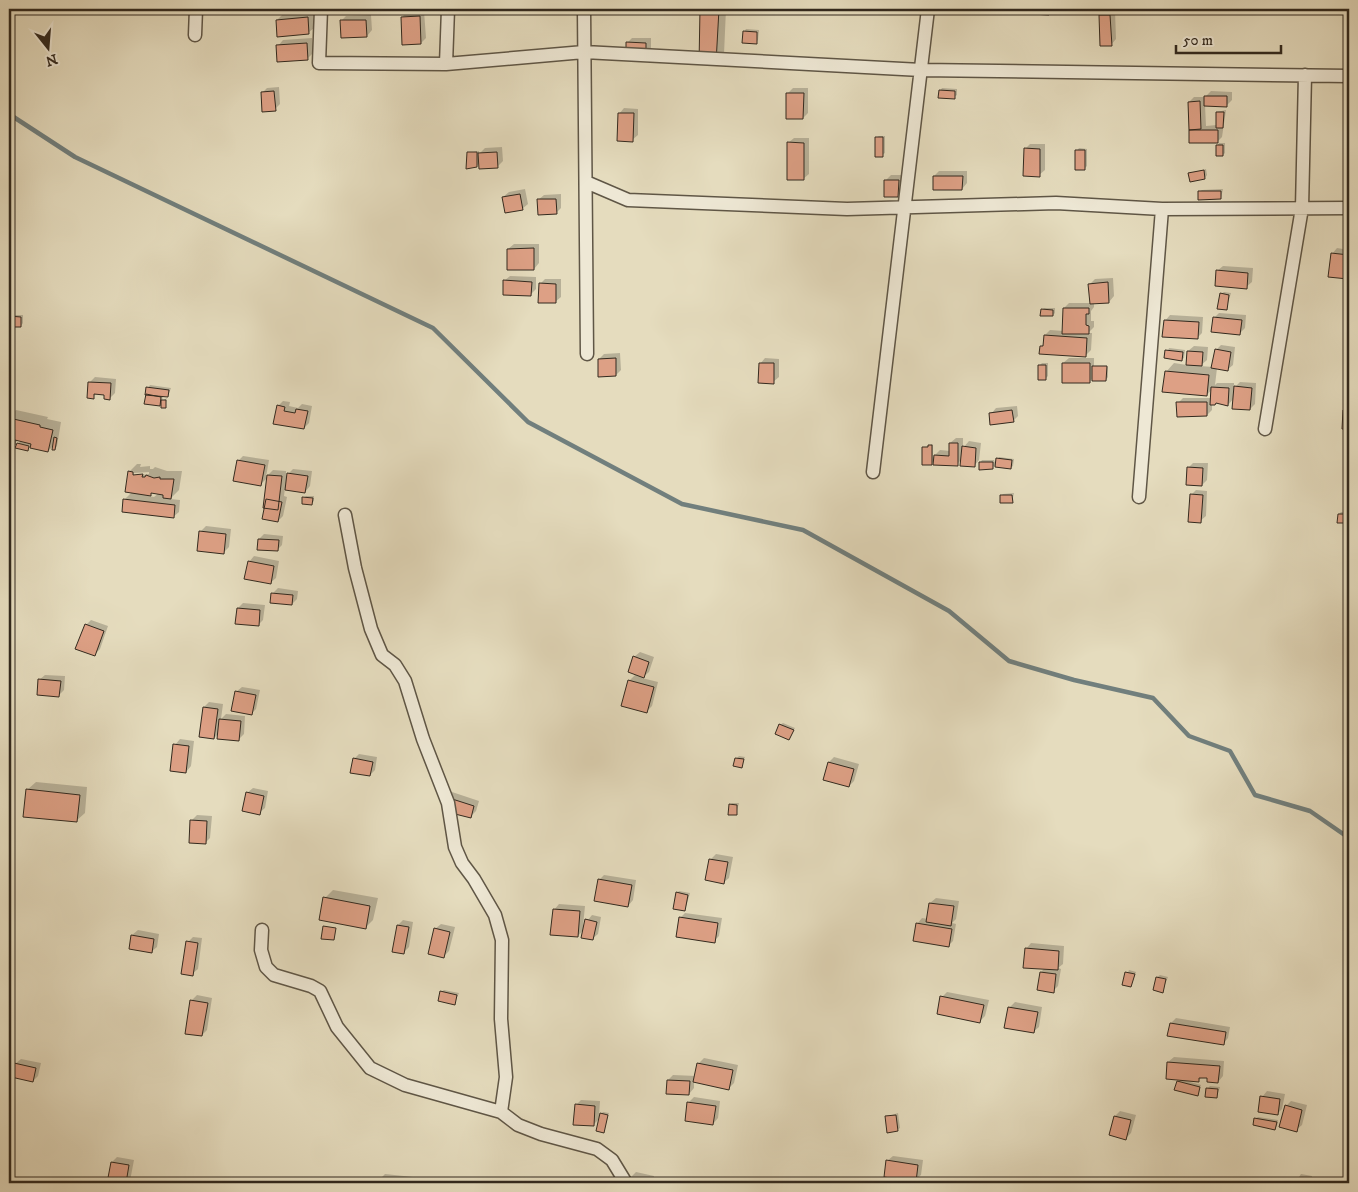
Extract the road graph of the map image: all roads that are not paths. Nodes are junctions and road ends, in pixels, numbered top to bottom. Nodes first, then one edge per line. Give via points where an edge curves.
1 (196, 9) edge
2 (321, 9) edge
3 (448, 9) edge
4 (584, 9) edge
5 (928, 9) edge
6 (196, 35) dead end
7 (584, 52) junction
8 (446, 64) junction
9 (921, 70) junction
10 (1305, 75) junction
11 (1349, 76) edge
12 (586, 182) junction
13 (905, 206) junction
14 (1302, 208) junction
15 (1349, 208) edge
16 (1162, 209) junction
17 (587, 354) dead end
18 (1265, 430) dead end
19 (873, 472) dead end
20 (1139, 497) dead end
21 (345, 515) dead end
22 (262, 930) dead end
23 (501, 1112) junction
24 (626, 1183) edge

1 - 6 street
2 - 8 street via 319,63
3 - 8 street
4 - 7 street
5 - 9 street
7 - 8 street
7 - 9 street
7 - 12 street
9 - 10 street
9 - 13 street
10 - 11 street
10 - 14 street
12 - 13 street via 628,200 847,209
12 - 17 street
13 - 16 street via 1056,202
13 - 19 street
14 - 15 street
14 - 16 street
14 - 18 street
16 - 20 street
21 - 23 street via 371,629 382,655 394,665 404,681 448,803 454,847 495,915 502,940 501,1019 506,1077
22 - 23 street via 261,950 266,967 274,975 320,991 337,1028 370,1068 405,1085
23 - 24 street via 518,1125 597,1149 612,1160

